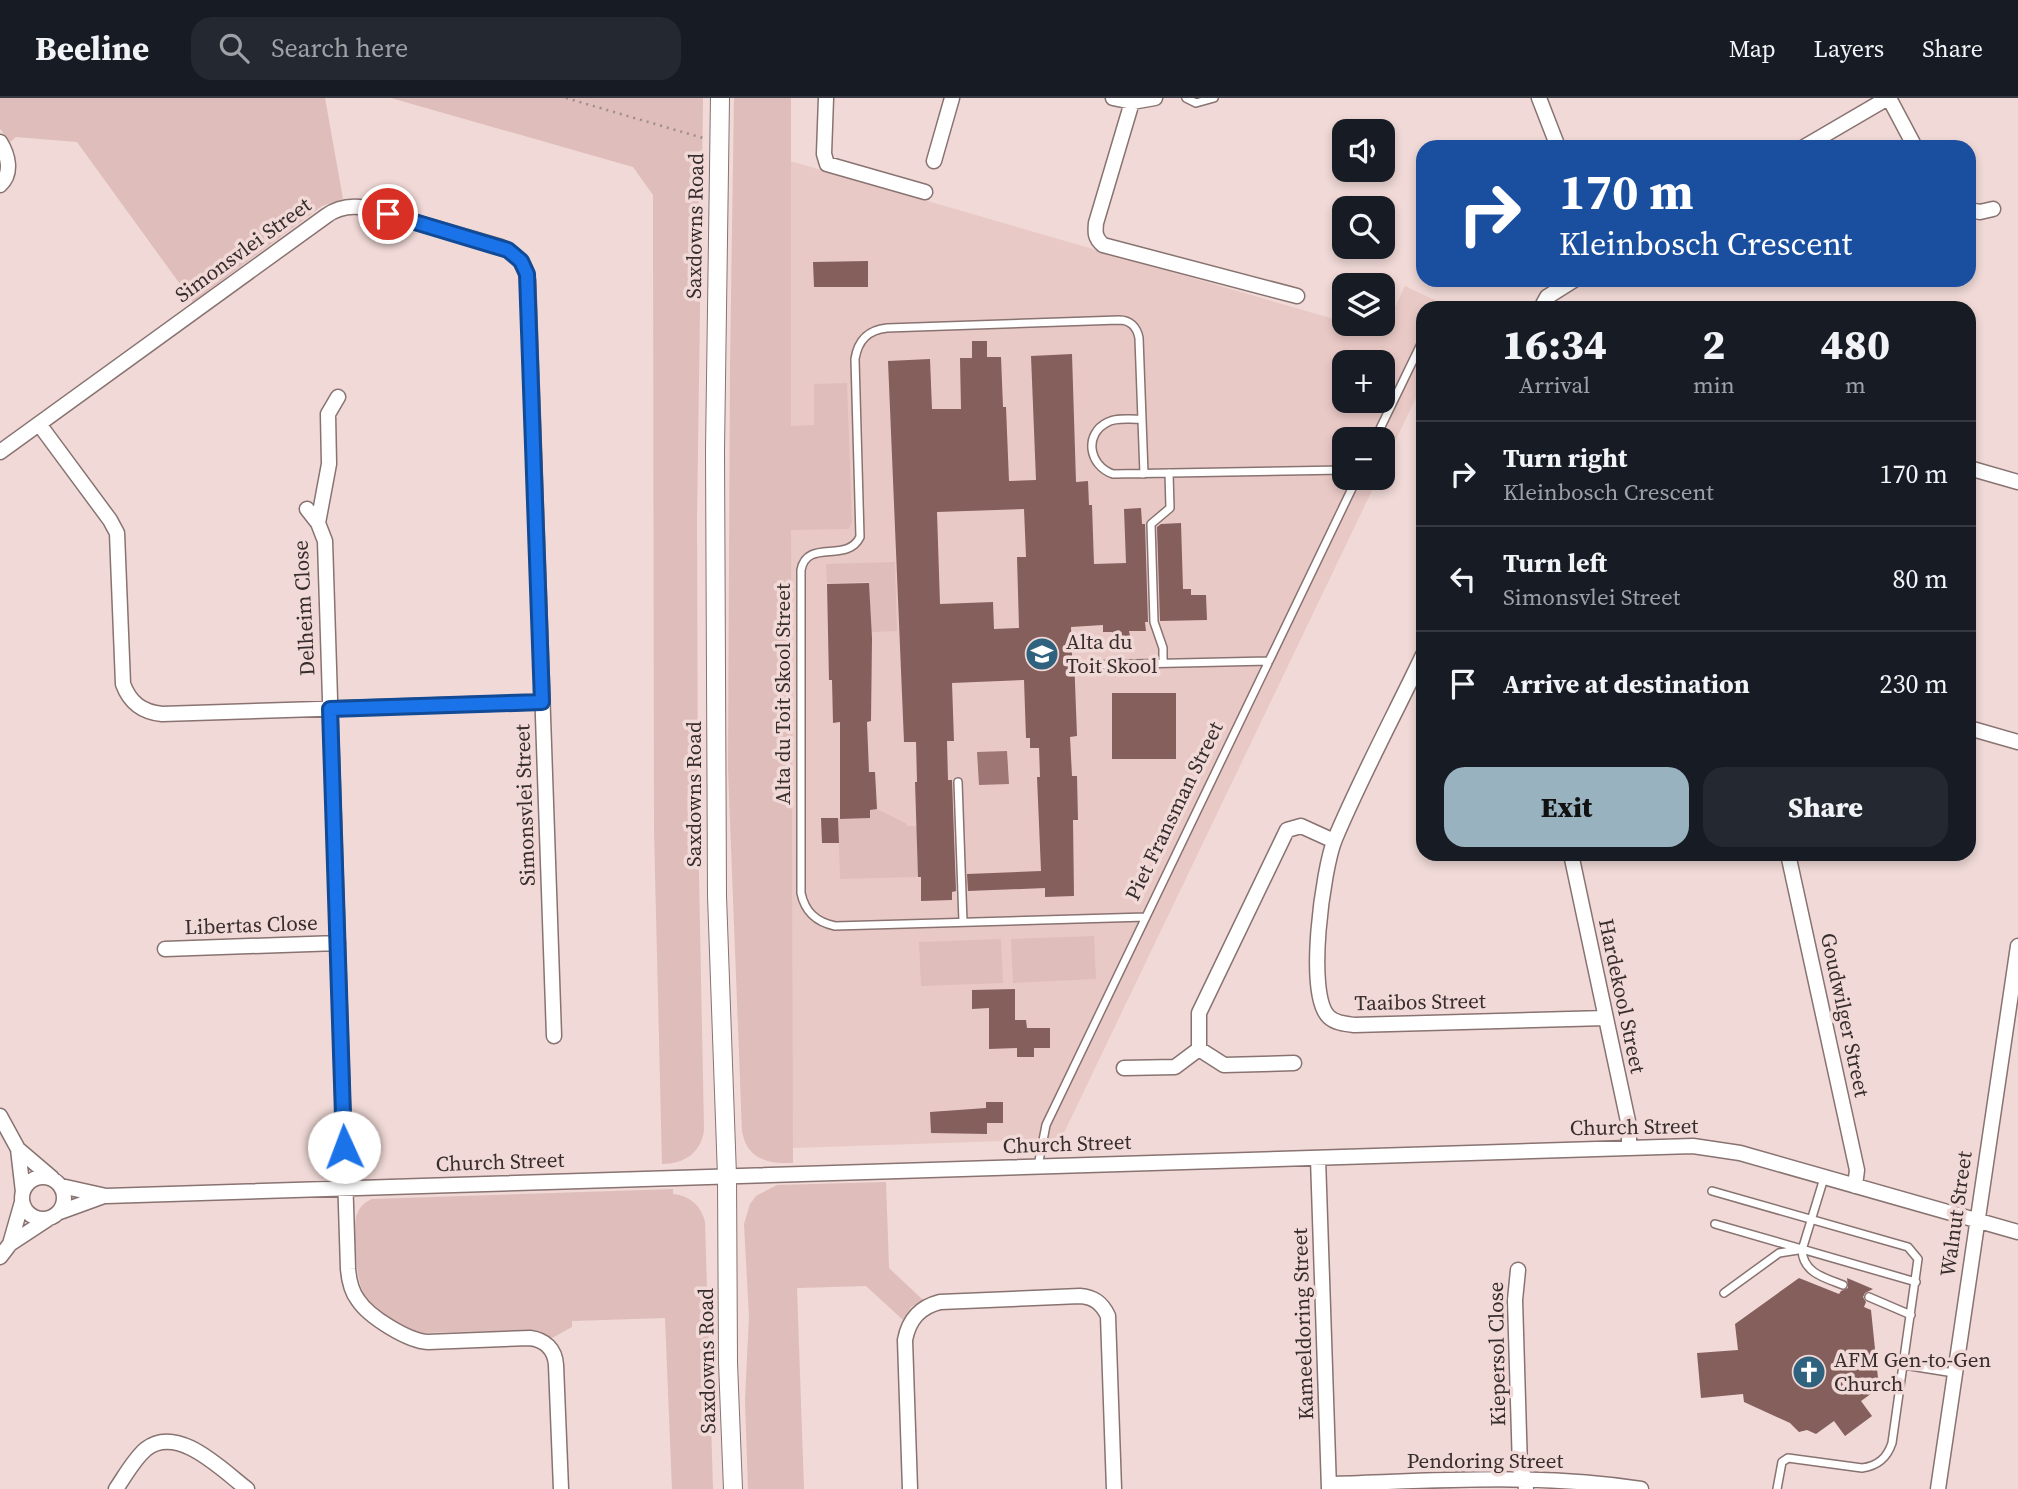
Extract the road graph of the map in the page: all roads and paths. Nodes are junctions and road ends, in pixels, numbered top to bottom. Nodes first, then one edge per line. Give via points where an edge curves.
1 (566, 98) edge
2 (720, 98) edge
3 (826, 98) edge
4 (952, 98) edge
5 (1113, 98) edge
6 (1155, 98) edge
7 (1186, 98) edge
8 (1214, 98) edge
9 (1539, 98) edge
10 (1889, 98) edge
11 (1132, 102) junction
12 (1555, 140) edge
13 (1816, 140) edge
14 (1910, 140) edge
15 (0, 142) edge
16 (719, 143) junction
17 (934, 161) dead end
18 (0, 185) edge
19 (925, 192) dead end
20 (1993, 209) dead end
21 (1976, 211) edge
22 (1563, 287) edge
23 (1297, 296) dead end
24 (1545, 301) edge
25 (1416, 354) edge
26 (338, 397) dead end
27 (1142, 419) junction
28 (39, 424) junction
29 (1381, 427) edge
30 (0, 453) edge
31 (1332, 470) edge
32 (1976, 470) edge
33 (1169, 473) junction
34 (1144, 474) junction
35 (2018, 482) edge
36 (1351, 490) edge
37 (307, 509) dead end
38 (318, 523) junction
39 (1269, 661) junction
40 (1163, 663) junction
41 (1090, 665) dead end
42 (1416, 670) edge
43 (542, 702) junction
44 (330, 709) junction
45 (1976, 730) edge
46 (2018, 742) edge
47 (958, 782) dead end
48 (1334, 841) junction
49 (1572, 861) edge
50 (1790, 861) edge
51 (1146, 917) junction
52 (963, 922) junction
53 (338, 943) junction
54 (2018, 946) edge
55 (165, 949) dead end
56 (1606, 1018) junction
57 (554, 1036) dead end
58 (1199, 1049) junction
59 (1294, 1063) dead end
60 (1124, 1068) dead end
61 (0, 1115) edge
62 (1629, 1147) junction
63 (18, 1149) junction
64 (1318, 1158) junction
65 (1038, 1166) junction
66 (727, 1176) junction
67 (1824, 1178) junction
68 (57, 1182) junction
69 (1855, 1186) junction
70 (345, 1188) junction
71 (1712, 1191) dead end
72 (106, 1196) junction
73 (22, 1197) junction
74 (54, 1215) junction
75 (1811, 1219) junction
76 (1976, 1220) junction
77 (1715, 1224) dead end
78 (2018, 1232) edge
79 (10, 1244) junction
80 (1802, 1250) junction
81 (0, 1257) edge
82 (1518, 1270) dead end
83 (1916, 1282) junction
84 (1843, 1285) dead end
85 (1724, 1293) dead end
86 (1869, 1297) dead end
87 (1911, 1315) junction
88 (1904, 1365) junction
89 (1954, 1373) junction
90 (1526, 1483) edge
91 (1329, 1487) edge
92 (116, 1489) edge
93 (247, 1489) edge
94 (561, 1489) edge
95 (733, 1489) edge
96 (911, 1489) edge
97 (1114, 1489) edge
98 (1640, 1489) edge
99 (1777, 1489) edge
100 (1938, 1489) edge

1 - 16 path
2 - 16 street, Saxdowns Road
3 - 19 street via 827,164
4 - 17 street
5 - 11 street
6 - 11 street
7 - 8 lane via 1196,103
9 - 12 street
10 - 13 street
10 - 14 street
11 - 23 street via 1096,223 1099,241
15 - 18 street via 8,166
16 - 66 street, Saxdowns Road via 717,896
20 - 21 street
22 - 24 street
25 - 29 lane
26 - 38 street via 328,414 329,464
27 - 34 lane, Alta du Toit Skool Street
27 - 34 lane via 1105,423 1095,434 1091,449 1095,462 1106,472
27 - 52 lane, Alta du Toit Skool Street via 1138,333 1125,320 887,327 865,336 857,350 860,537 847,550 810,555 801,570 801,893 815,918 835,926
28 - 30 street, Simonsvlei Street
28 - 43 street, Simonsvlei Street via 339,209 366,208 508,250 521,261 528,281
28 - 44 street via 117,533 123,684 134,704 162,714
31 - 33 lane
32 - 35 street
33 - 34 lane
33 - 40 lane via 1170,508 1151,524 1154,622
36 - 39 lane, Piet Fransman Street
37 - 38 street, Delheim Close
38 - 44 street, Delheim Close via 325,541
39 - 40 lane
39 - 51 lane, Piet Fransman Street
40 - 41 lane
42 - 48 street, Taaibos Street
43 - 44 street
43 - 57 street, Simonsvlei Street
44 - 53 street, Delheim Close
45 - 46 street
47 - 52 lane
48 - 56 street, Taaibos Street via 1317,942 1318,998 1329,1018 1354,1026
48 - 58 street via 1301,826 1283,835 1199,1013
49 - 56 street, Hardekool Street
50 - 69 street, Goudwilger Street via 1857,1170
51 - 52 lane, Alta du Toit Skool Street
51 - 65 lane, Piet Fransman Street via 1046,1125
53 - 55 street, Libertas Close
53 - 70 street, Delheim Close
54 - 76 street, Walnut Street
56 - 62 street, Hardekool Street via 1629,1126
58 - 59 street via 1224,1065
58 - 60 street via 1175,1067
61 - 63 street
62 - 64 street, Church Street
62 - 67 street, Church Street via 1710,1147
63 - 68 street
63 - 73 street
64 - 65 street, Church Street
64 - 91 street, Kameeldoring Street
65 - 66 street, Church Street
66 - 70 street, Church Street
66 - 95 street, Saxdowns Road
67 - 69 street, Church Street
67 - 75 lane
68 - 72 street, Church Street
68 - 73 street via 34,1178
68 - 74 street via 65,1194 64,1204
69 - 76 street, Church Street
70 - 72 street, Church Street
70 - 94 street, Delheim Close via 349,1277 362,1306 414,1340 537,1339 550,1347 556,1365
71 - 75 lane
72 - 74 street, Church Street
73 - 74 street via 27,1212 37,1218
73 - 79 street
74 - 79 street, Church Street
75 - 80 lane
75 - 83 lane via 1908,1247 1918,1259
76 - 78 street, Church Street
76 - 89 street, Walnut Street
77 - 80 lane
79 - 81 street
80 - 83 lane
80 - 84 lane via 1809,1269
80 - 85 lane via 1779,1253
82 - 90 street, Kiepersol Close via 1520,1468
83 - 87 lane
86 - 87 lane
87 - 88 lane
88 - 89 lane
88 - 99 lane via 1892,1444 1883,1459 1862,1468 1788,1458 1780,1466
89 - 100 street, Walnut Street
90 - 91 street, Pendoring Street
90 - 98 street, Pendoring Street
92 - 93 street via 143,1452 170,1441 190,1447
96 - 97 street via 905,1340 916,1314 940,1301 1080,1296 1094,1299 1108,1316

